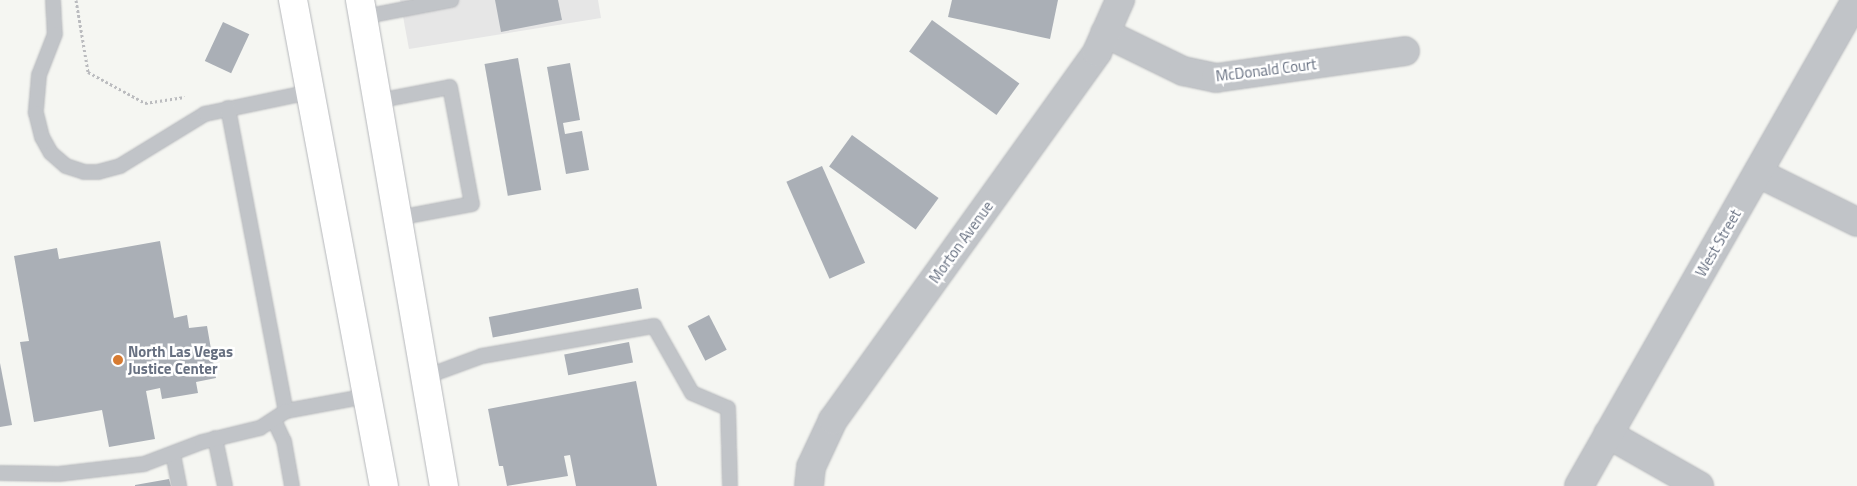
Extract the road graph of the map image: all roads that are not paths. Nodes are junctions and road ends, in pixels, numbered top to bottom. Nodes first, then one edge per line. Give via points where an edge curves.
1 (53, 0) edge
2 (293, 0) edge
3 (451, 0) edge
4 (1120, 0) edge
5 (1856, 0) edge
6 (361, 8) edge
7 (1105, 33) junction
8 (1405, 51) dead end
9 (310, 92) junction
10 (377, 101) junction
11 (228, 108) junction
12 (1758, 173) junction
13 (398, 218) junction
14 (1857, 222) edge
15 (425, 377) junction
16 (367, 396) junction
17 (280, 415) junction
18 (1608, 434) junction
19 (215, 438) junction
20 (174, 454) junction
21 (0, 474) edge
22 (32, 480) edge
23 (179, 486) edge
24 (225, 486) edge
25 (292, 486) edge
26 (384, 486) edge
27 (444, 486) edge
28 (730, 486) edge
29 (809, 486) edge
30 (1579, 486) edge
31 (1699, 486) edge

1 - 11 lane via 54,34 39,75 36,113 42,137 51,154 66,166 84,172 98,172 120,166 187,123
2 - 9 main road
3 - 6 lane
4 - 7 street, Morton Avenue
5 - 12 street, West Street
6 - 10 main road
7 - 8 street, McDonald Court via 1183,72 1216,78
7 - 29 street, Morton Avenue via 1097,52 833,420 810,467
9 - 11 lane
9 - 16 main road
10 - 13 main road
10 - 13 lane via 450,87 472,204
11 - 17 lane
12 - 14 street
12 - 18 street, West Street
13 - 15 main road
15 - 27 main road
15 - 28 lane via 482,356 654,326 692,393 728,408
16 - 17 lane
16 - 26 main road
17 - 19 lane via 260,428
17 - 25 lane
18 - 30 street, West Street
18 - 31 street
19 - 20 lane
19 - 24 lane
20 - 22 lane via 113,470
20 - 23 lane
21 - 22 lane

